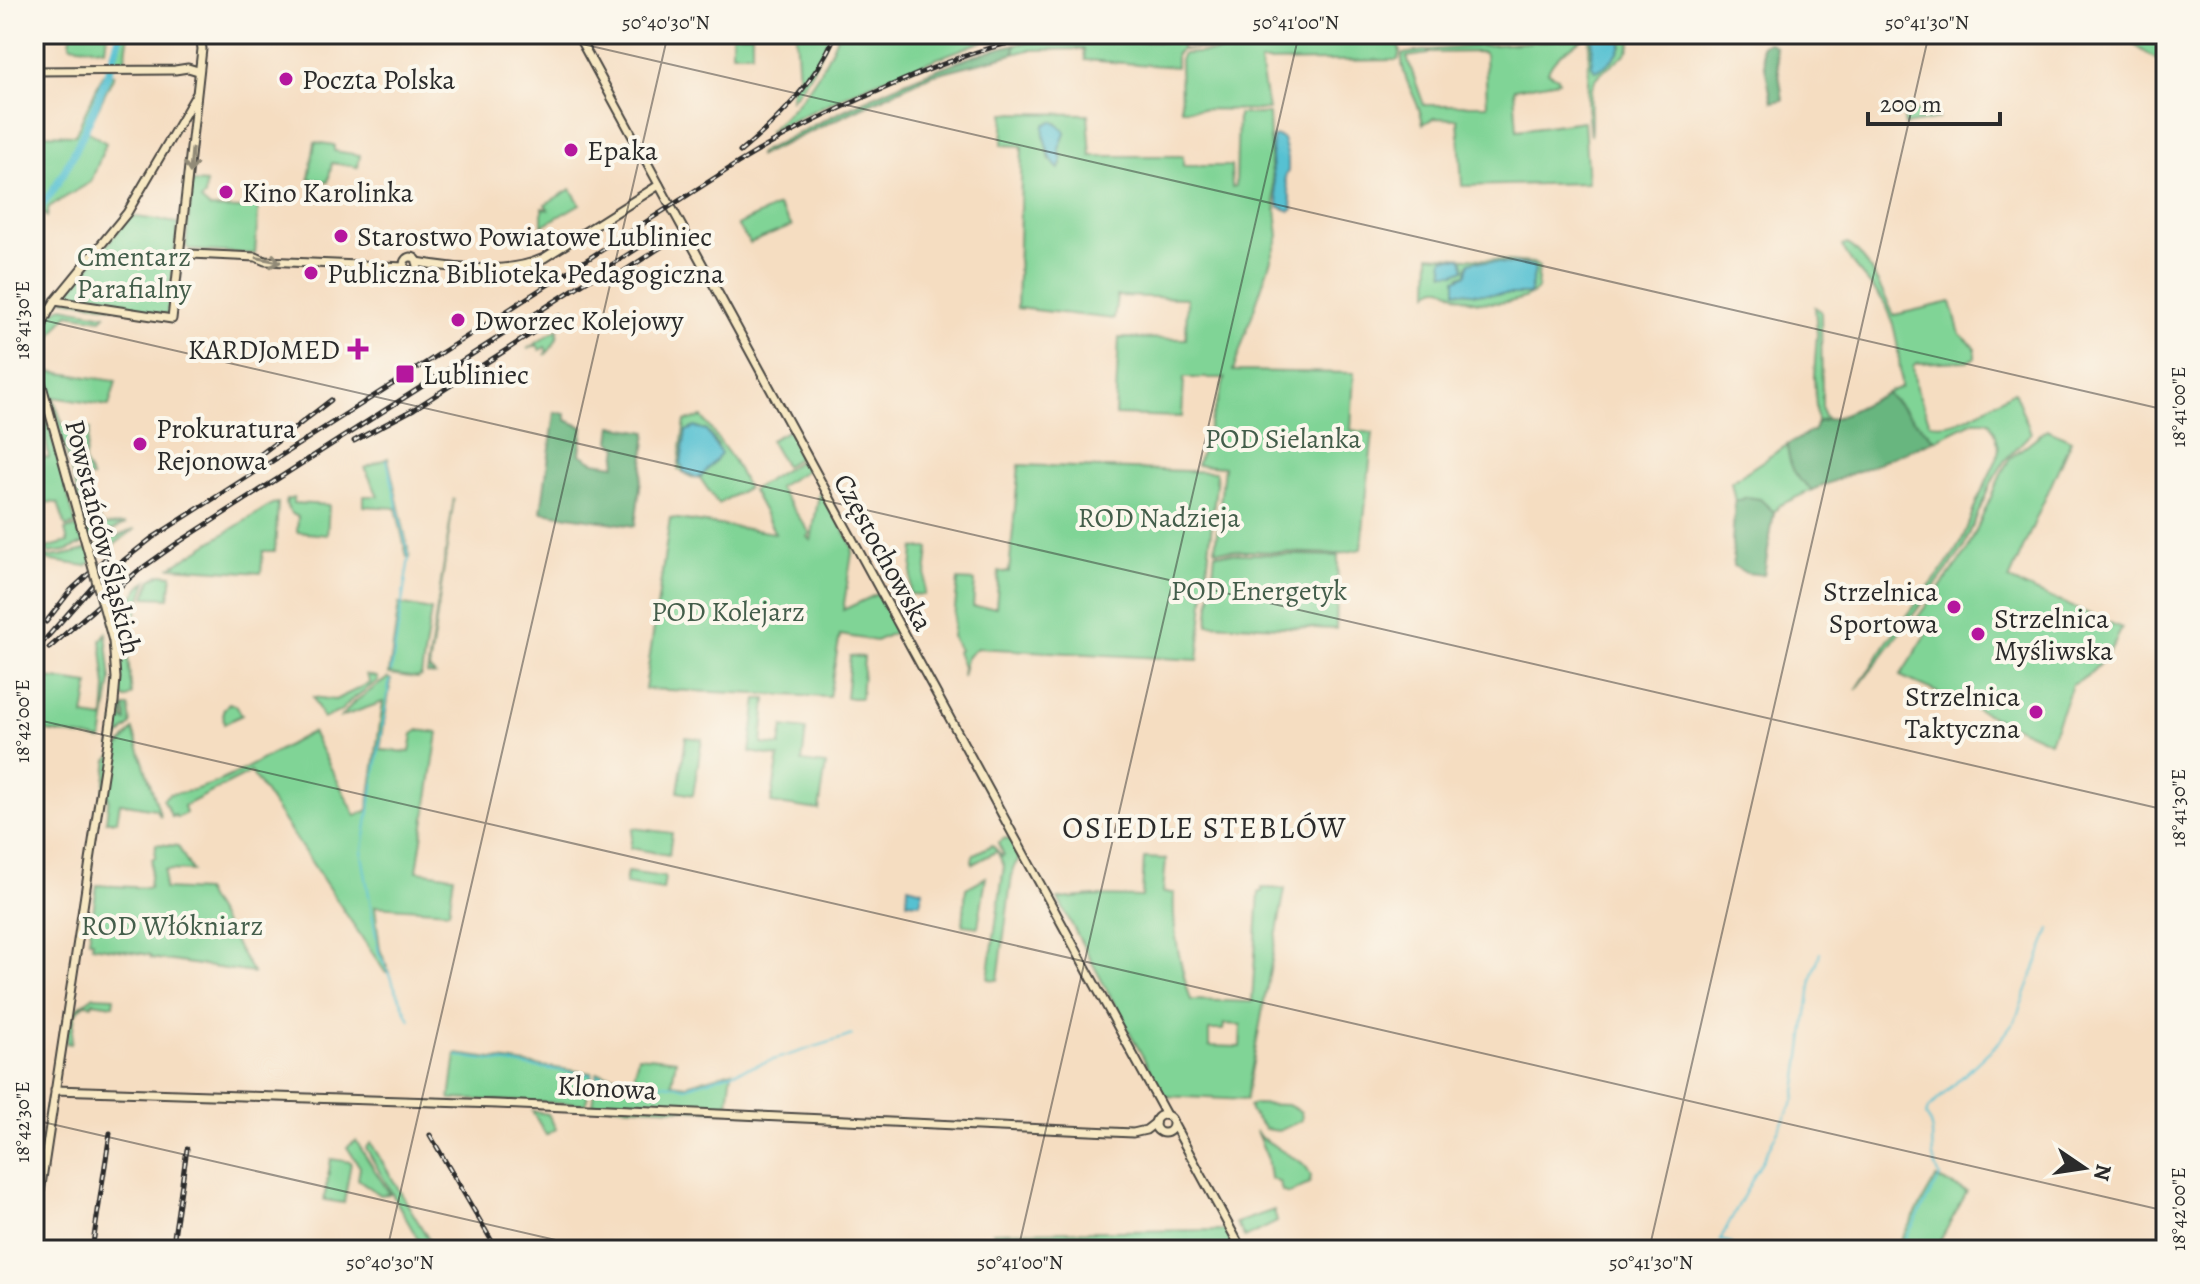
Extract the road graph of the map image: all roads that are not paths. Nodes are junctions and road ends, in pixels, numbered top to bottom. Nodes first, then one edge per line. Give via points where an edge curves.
1 (200, 34) edge
2 (577, 34) edge
3 (202, 49) junction
4 (34, 71) edge
5 (191, 71) junction
6 (196, 95) junction
7 (194, 117) junction
8 (177, 131) junction
9 (194, 131) junction
10 (659, 185) junction
11 (184, 228) junction
12 (191, 254) junction
13 (178, 271) junction
14 (55, 301) junction
15 (55, 1090) junction
16 (1161, 1124) junction
17 (1174, 1125) junction
18 (1186, 1148) junction
19 (34, 1232) edge
20 (1242, 1250) edge

1 - 3 main road
2 - 10 main road, Częstochowska
3 - 5 main road
3 - 5 main road
4 - 5 main road
5 - 6 main road
6 - 7 main road
6 - 8 main road, Powstańców Śląskich
7 - 8 main road, Powstańców Śląskich
7 - 9 main road
8 - 9 main road
8 - 14 main road, Powstańców Śląskich via 127,213
9 -> 11 main road
12 -> 10 main road via 405,267 409,258 417,265 521,267 544,258
10 - 16 main road, Częstochowska via 1154,1091
11 - 12 main road via 183,246
11 - 13 main road
12 - 13 main road via 182,258
13 - 14 main road via 172,319
14 - 15 main road, Powstańców Śląskich, bridge via 38,336 37,365 113,641 116,678
15 - 16 main road, Klonowa via 1133,1133
15 - 19 main road, Powstańców Śląskich
16 - 17 main road
16 - 17 main road via 1173,1120
16 - 18 main road
17 - 18 main road
18 - 20 main road

